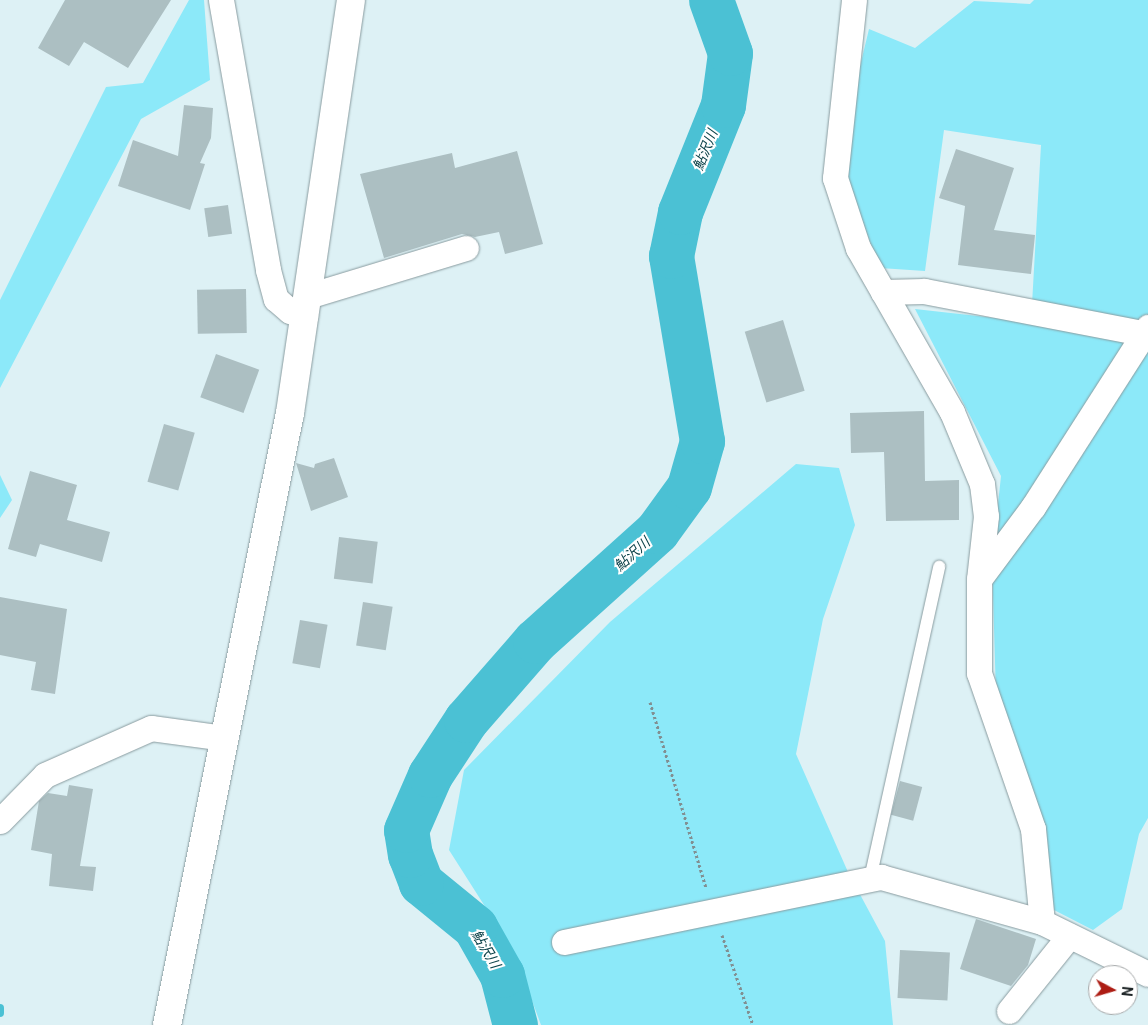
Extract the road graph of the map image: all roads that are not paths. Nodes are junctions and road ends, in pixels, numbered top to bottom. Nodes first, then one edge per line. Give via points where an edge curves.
1 (221, 0) edge
2 (352, 0) edge
3 (854, 0) edge
4 (466, 248) dead end
5 (883, 292) junction
6 (307, 306) junction
7 (1147, 331) edge
8 (939, 568) dead end
9 (979, 579) junction
10 (225, 738) junction
11 (0, 821) edge
12 (870, 879) junction
13 (1042, 922) junction
14 (1069, 936) junction
15 (564, 942) dead end
16 (1148, 974) edge
17 (1009, 1011) dead end
18 (167, 1025) edge

1 - 6 street via 268,270 276,299 290,311
2 - 6 street
3 - 5 street via 835,178 858,248
4 - 6 street
5 - 7 street via 924,291
5 - 9 street via 952,412 982,484 986,516
6 - 10 street via 290,414
7 - 9 street via 1033,507
8 - 12 lane
9 - 13 street via 979,673 1033,829
10 - 11 street via 151,728 45,775
10 - 18 street
12 - 13 street via 881,877
12 - 15 street
13 - 14 street
14 - 16 street
14 - 17 street

